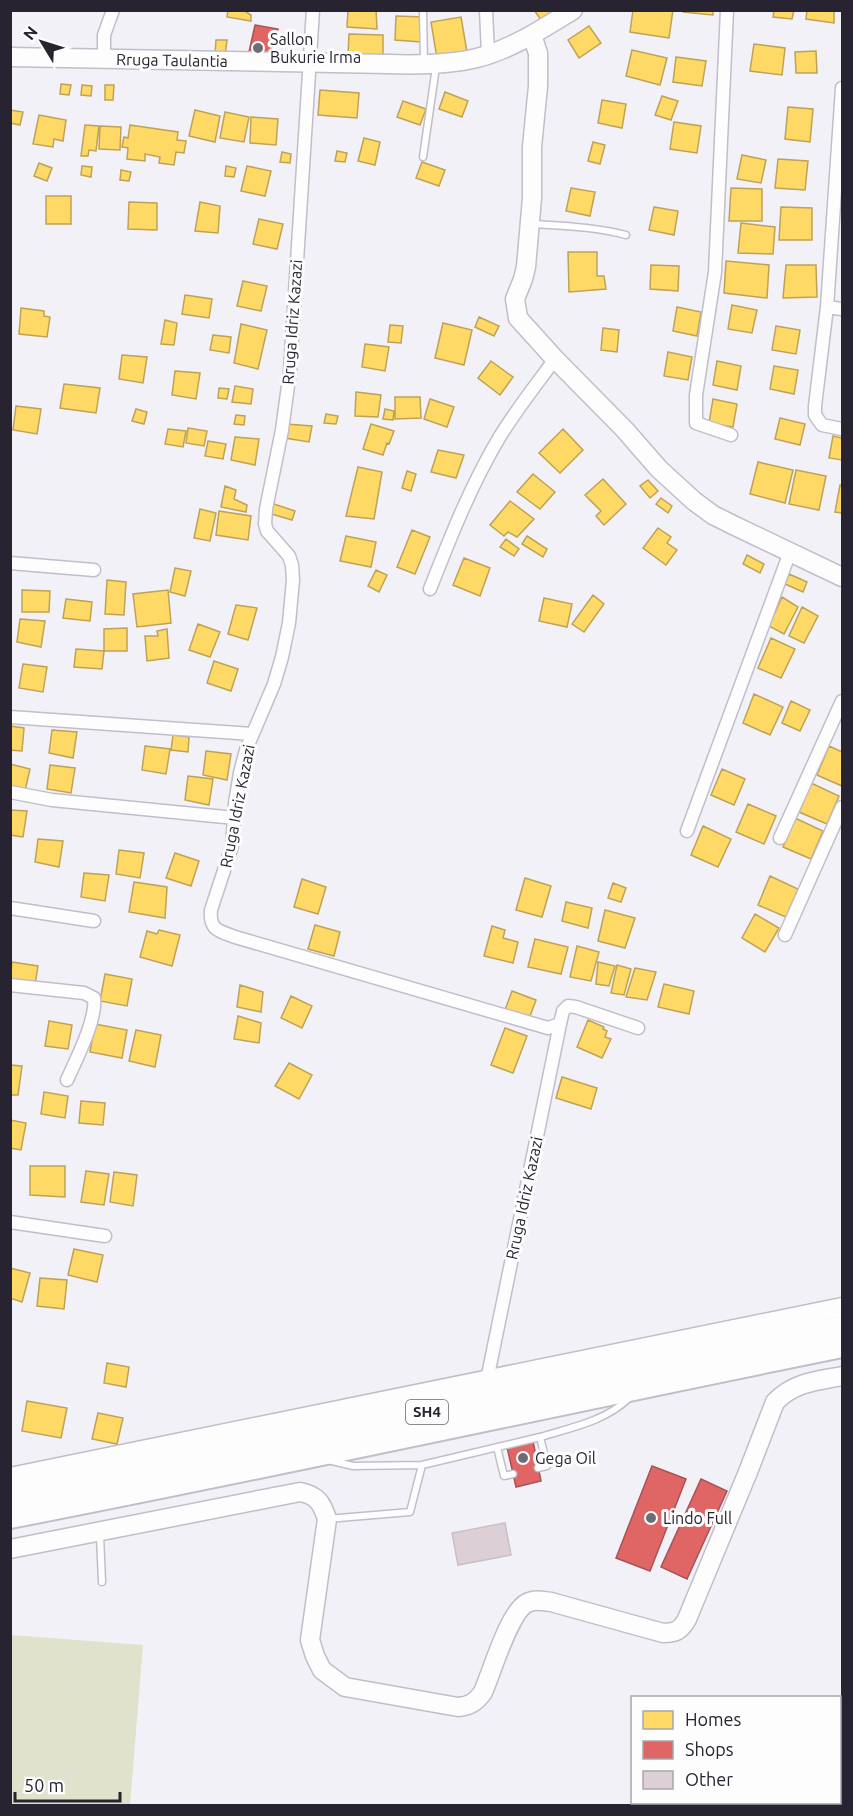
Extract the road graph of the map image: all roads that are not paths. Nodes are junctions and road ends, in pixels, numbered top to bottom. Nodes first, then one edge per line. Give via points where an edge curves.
1 (112, 10) edge
2 (313, 10) edge
3 (423, 10) edge
4 (486, 10) edge
5 (573, 10) edge
6 (727, 10) edge
7 (532, 35) junction
8 (488, 54) junction
9 (10, 57) edge
10 (105, 59) junction
11 (310, 63) junction
12 (430, 64) junction
13 (843, 88) edge
14 (423, 157) dead end
15 (838, 204) edge
16 (530, 224) junction
17 (626, 235) dead end
18 (827, 307) junction
19 (843, 309) edge
20 (555, 359) junction
21 (843, 429) edge
22 (732, 435) dead end
23 (790, 552) junction
24 (10, 563) edge
25 (94, 570) dead end
26 (843, 577) edge
27 (430, 589) dead end
28 (843, 701) edge
29 (10, 717) edge
30 (252, 734) junction
31 (10, 792) edge
32 (843, 807) edge
33 (235, 818) junction
34 (687, 831) dead end
35 (780, 838) dead end
36 (10, 908) edge
37 (94, 921) dead end
38 (785, 935) dead end
39 (10, 985) edge
40 (560, 1024) junction
41 (638, 1028) dead end
42 (67, 1080) dead end
43 (10, 1222) edge
44 (105, 1236) dead end
45 (843, 1307) edge
46 (843, 1327) edge
47 (843, 1346) edge
48 (843, 1376) edge
49 (487, 1380) junction
50 (640, 1387) junction
51 (543, 1436) junction
52 (497, 1447) junction
53 (315, 1455) junction
54 (422, 1465) junction
55 (538, 1468) dead end
56 (513, 1474) dead end
57 (10, 1477) edge
58 (10, 1495) edge
59 (10, 1517) edge
60 (327, 1519) junction
61 (99, 1531) junction
62 (10, 1549) edge
63 (102, 1582) dead end

1 - 10 street via 104,35
2 - 11 street, Rruga Idriz Kazazi
3 - 12 lane
4 - 8 street
5 - 7 street, Rruga Taulantia
6 - 22 street via 715,272 696,395 696,423
7 - 8 street, Rruga Taulantia
7 - 16 street via 538,68
8 - 12 street, Rruga Taulantia
9 - 10 street, Rruga Taulantia
10 - 11 street, Rruga Taulantia
11 - 12 street, Rruga Taulantia
11 - 30 street, Rruga Idriz Kazazi via 290,371 265,524 289,556 293,580 282,657
12 - 14 lane
13 - 15 street
15 - 18 street
16 - 17 lane
16 - 20 street via 526,267 515,299 516,309 518,318
18 - 19 street
18 - 21 street via 815,415 822,425
20 - 23 street via 685,493 713,514
20 - 27 street via 498,440
23 - 26 street
23 - 34 street
24 - 25 street
28 - 35 street
29 - 30 street
30 - 33 street, Rruga Idriz Kazazi via 240,773
31 - 33 street via 52,800
32 - 38 street
33 - 40 street, Rruga Idriz Kazazi via 232,846 211,910 210,920 216,929 548,1028
36 - 37 street
39 - 42 street via 84,993 94,998 91,1021
40 - 41 street via 568,1006
40 - 49 street, Rruga Idriz Kazazi
43 - 44 street
45 - 49 street
46 - 58 highway, SH4
47 - 50 highway, SH4
48 - 60 street via 794,1386 775,1402 682,1628 663,1633 551,1602 526,1603 512,1620 483,1692 468,1706 345,1687 322,1670 310,1640
49 - 57 street
50 - 51 lane via 614,1410
50 - 53 highway, SH4
51 - 52 lane
51 - 55 lane via 547,1466
52 - 54 lane
52 - 56 lane via 504,1476
53 - 54 lane via 353,1466
53 - 59 highway, SH4
54 - 60 lane via 410,1512
60 - 61 street via 318,1498 300,1492
61 - 62 street
61 - 63 lane

